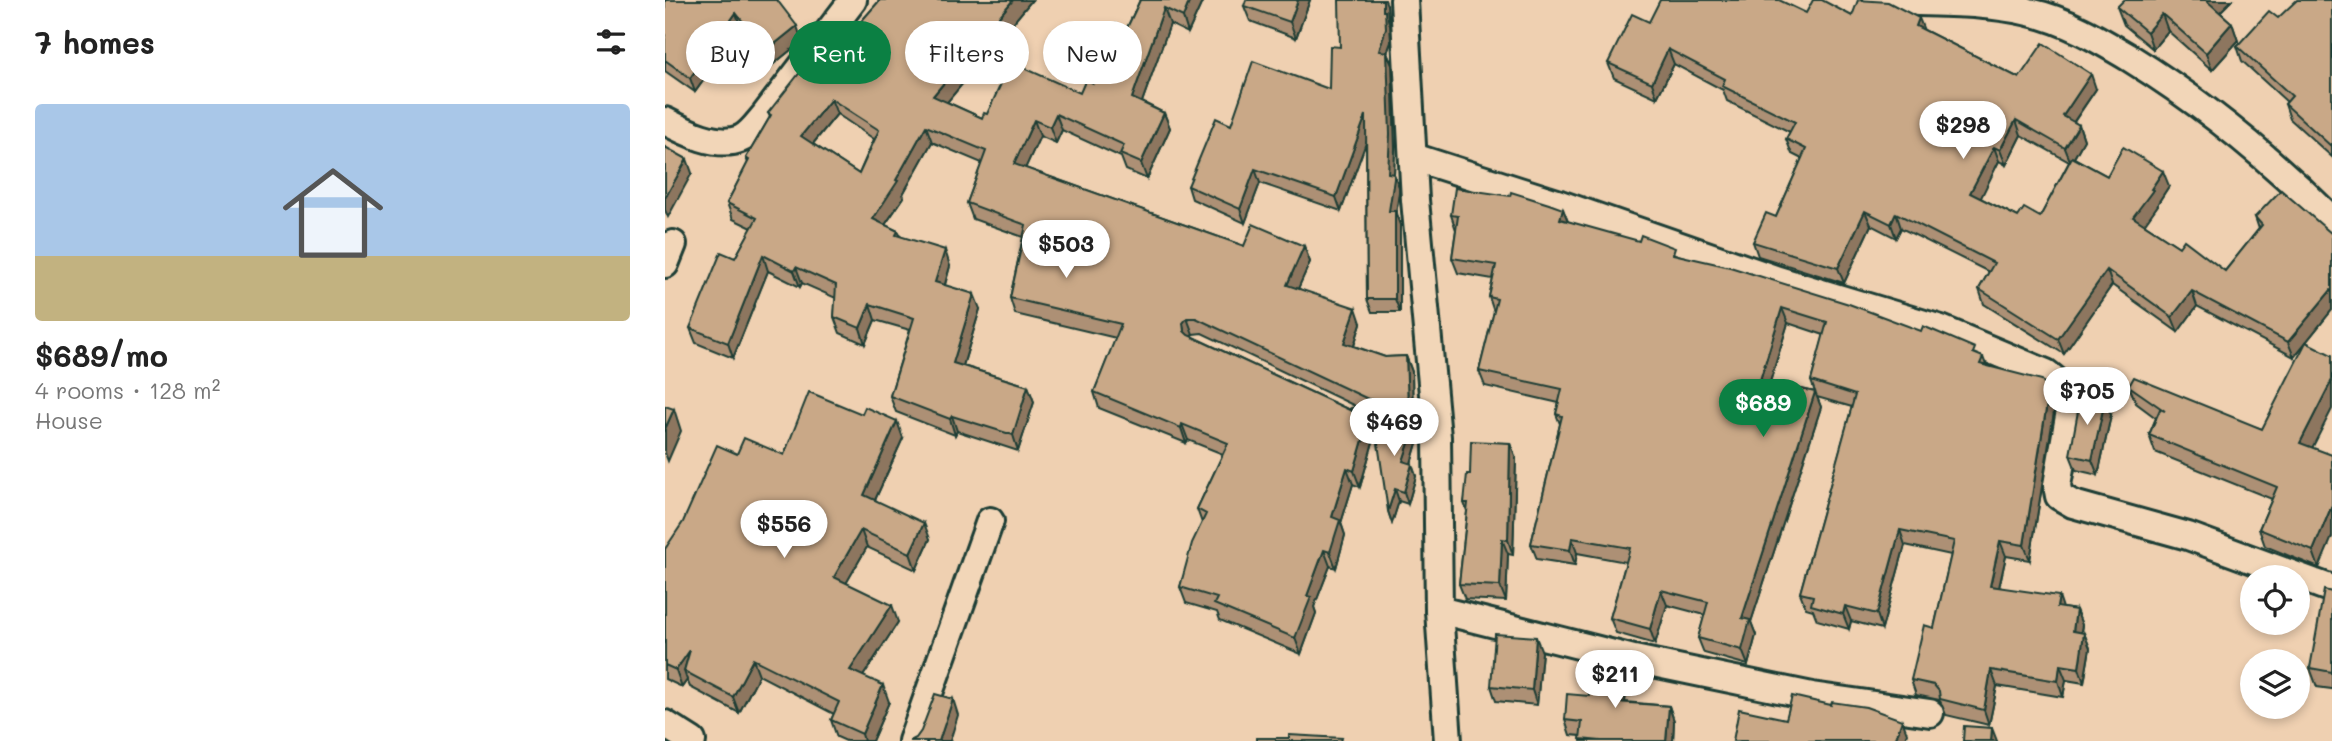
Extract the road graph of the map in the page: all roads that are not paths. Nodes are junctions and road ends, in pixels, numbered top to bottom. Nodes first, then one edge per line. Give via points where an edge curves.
1 (853, 0) edge
2 (1404, 0) edge
3 (1876, 0) edge
4 (665, 121) edge
5 (1413, 157) junction
6 (2332, 220) edge
7 (1337, 409) edge
8 (1437, 437) junction
9 (990, 522) dead end
10 (2332, 589) edge
11 (1439, 610) junction
12 (1930, 713) dead end
13 (665, 725) edge
14 (692, 741) edge
15 (912, 741) edge
16 (1448, 741) edge

1 - 4 street via 753,130 741,139 721,142
2 - 5 street
3 - 6 street via 1992,6 2064,22 2179,88 2237,133
5 - 8 street
5 - 10 street via 1778,280 1941,329 2046,373 2059,383 2071,405 2059,496 2188,536
7 - 8 lane via 1371,424
8 - 11 street
9 - 15 street
11 - 12 street via 1634,659 1812,696
11 - 16 street
13 - 14 street

